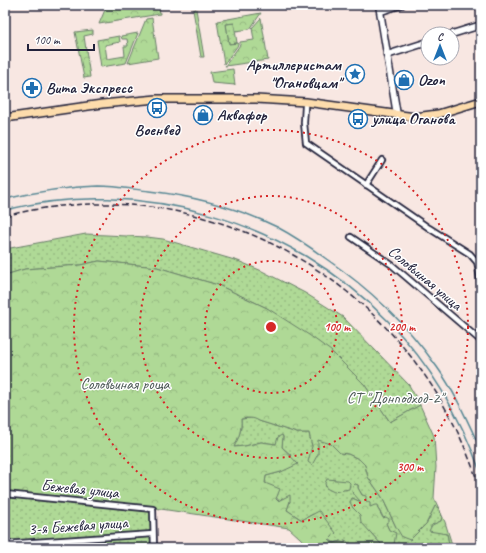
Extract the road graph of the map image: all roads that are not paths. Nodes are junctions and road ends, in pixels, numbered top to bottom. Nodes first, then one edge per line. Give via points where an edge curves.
1 (379, 5) edge
2 (402, 5) edge
3 (380, 12) junction
4 (481, 25) edge
5 (460, 32) edge
6 (420, 45) edge
7 (387, 55) junction
8 (481, 101) edge
9 (305, 104) junction
10 (481, 106) edge
11 (88, 109) junction
12 (5, 118) edge
13 (397, 118) junction
14 (5, 123) edge
15 (382, 160) dead end
16 (366, 186) junction
17 (351, 236) dead end
18 (481, 288) edge
19 (481, 341) edge
20 (481, 349) edge
21 (481, 352) edge
22 (5, 494) edge
23 (153, 534) junction
24 (5, 544) edge
25 (154, 548) edge

1 - 3 main road
2 - 3 street
3 - 7 main road
4 - 5 main road
6 - 7 main road
7 - 13 main road
8 - 13 main road via 438,114
9 - 11 main road via 158,103
9 - 13 main road
9 - 16 street via 306,144
10 - 13 main road via 427,121 415,122
11 - 12 main road
11 - 14 main road
15 - 16 street
16 - 18 street via 470,254 478,266
17 - 19 street, Соловьиная улица via 392,265
20 - 21 street
22 - 23 street, Бежевая улица via 153,509
23 - 24 street, 3-я Бежевая улица
23 - 25 street

